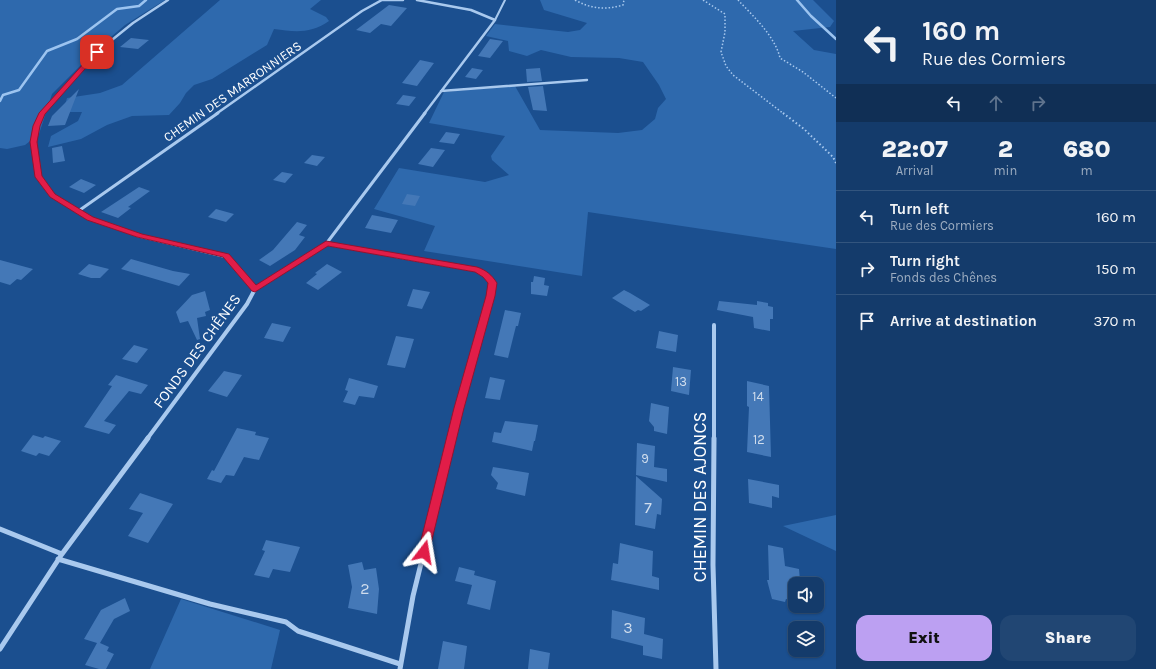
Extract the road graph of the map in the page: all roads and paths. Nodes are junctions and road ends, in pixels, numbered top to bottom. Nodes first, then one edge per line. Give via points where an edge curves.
1 (168, 0) edge
2 (403, 0) edge
3 (417, 0) edge
4 (505, 0) edge
5 (576, 0) edge
6 (624, 0) edge
7 (703, 0) edge
8 (738, 0) edge
9 (495, 20) junction
10 (586, 80) dead end
11 (441, 91) junction
12 (836, 98) edge
13 (836, 162) edge
14 (77, 212) junction
15 (326, 244) junction
16 (255, 289) junction
17 (714, 325) dead end
18 (0, 529) edge
19 (62, 554) junction
20 (58, 559) junction
21 (0, 649) edge
22 (400, 666) edge
23 (716, 669) edge

1 - 14 street, FONDS DES CHÊNES via 133,23 97,52 42,113 34,142 38,177 52,196
2 - 14 street, CHEMIN DES MARRONNIERS via 382,0 362,11
3 - 9 street via 471,10
4 - 9 lane
5 - 6 path via 591,8 609,9 623,5
7 - 13 path via 725,14 727,24 720,55 724,66 804,129
8 - 12 path via 751,12 780,54 780,58
9 - 11 street
10 - 11 street
11 - 15 street
14 - 16 street, FONDS DES CHÊNES via 140,236 226,256
15 - 16 street
15 - 22 street via 477,270 493,283 415,588
16 - 19 street, FONDS DES CHÊNES via 248,304
17 - 23 street, CHEMIN DES AJONCS
18 - 19 street
19 - 20 street, FONDS DES CHÊNES
20 - 21 street, FONDS DES CHÊNES
20 - 22 street via 210,604 286,622 298,631

